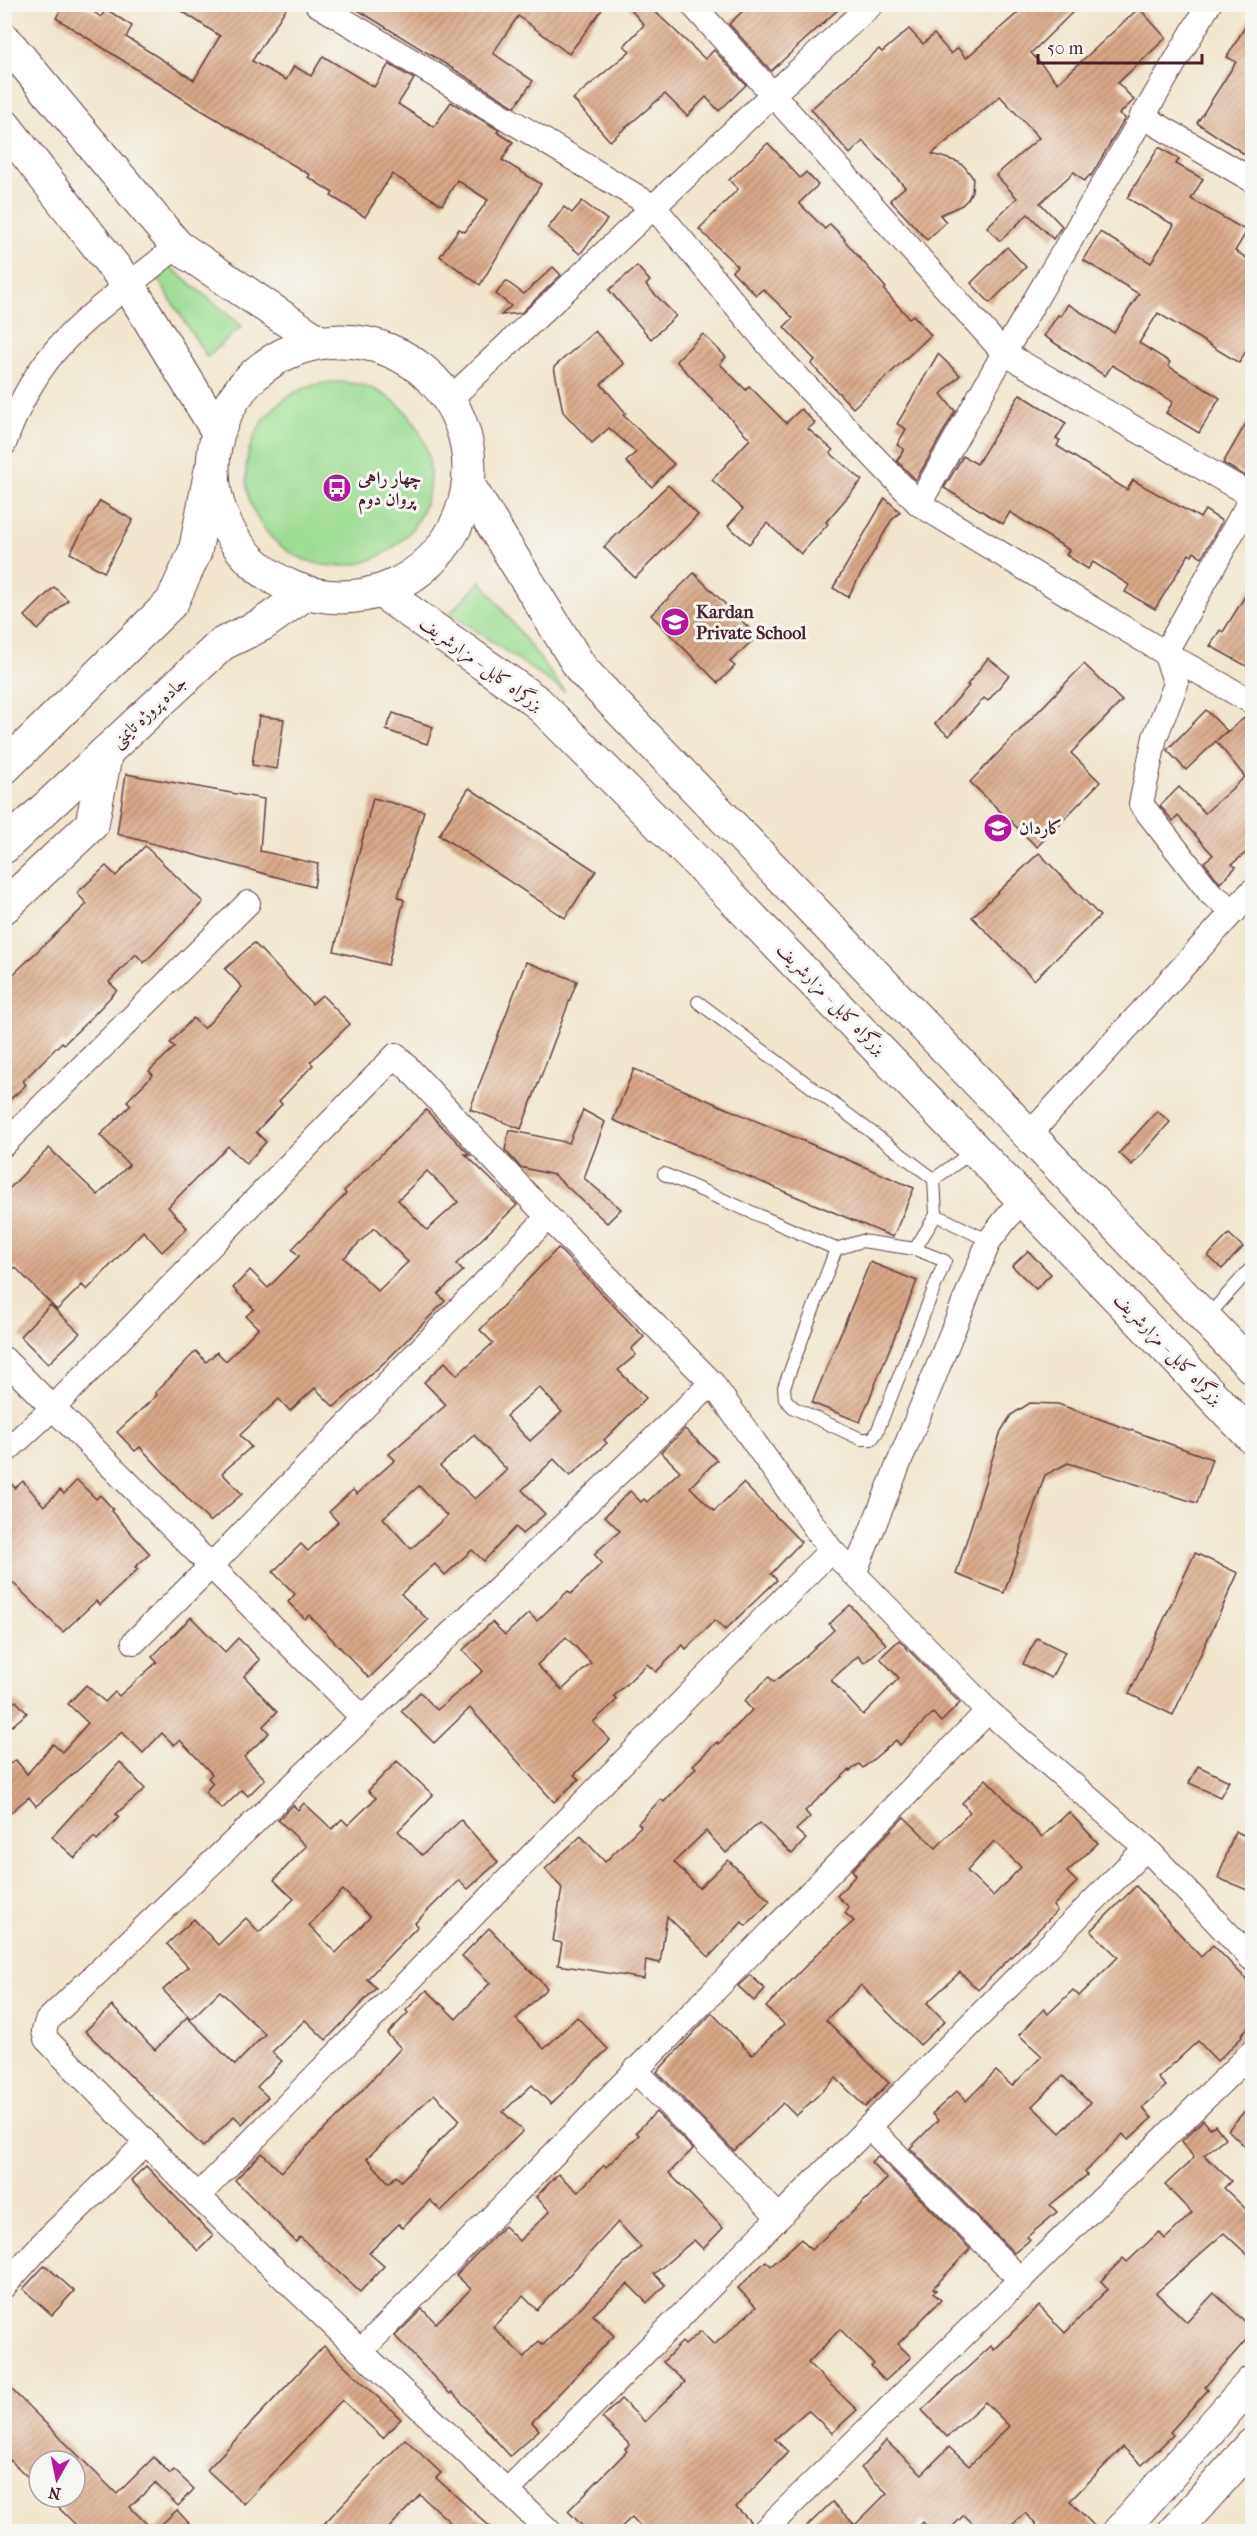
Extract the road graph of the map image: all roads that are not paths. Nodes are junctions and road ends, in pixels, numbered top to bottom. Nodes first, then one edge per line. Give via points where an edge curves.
1 (317, 4) edge
2 (692, 4) edge
3 (872, 4) edge
4 (1209, 4) edge
5 (4, 39) edge
6 (772, 95) junction
7 (1142, 116) junction
8 (4, 125) edge
9 (1252, 180) edge
10 (654, 207) junction
11 (177, 246) junction
12 (129, 286) junction
13 (319, 342) junction
14 (1004, 353) junction
15 (450, 399) junction
16 (217, 430) junction
17 (4, 444) edge
18 (211, 470) junction
19 (470, 488) junction
20 (1252, 496) edge
21 (919, 504) junction
22 (382, 592) junction
23 (305, 594) junction
24 (1165, 653) junction
25 (1252, 702) edge
26 (57, 716) junction
27 (4, 736) edge
28 (106, 752) junction
29 (4, 768) edge
30 (4, 847) edge
31 (1252, 891) edge
32 (248, 903) dead end
33 (4, 907) edge
34 (1235, 910) junction
35 (698, 1002) dead end
36 (1028, 1136) junction
37 (4, 1144) edge
38 (976, 1149) junction
39 (664, 1174) dead end
40 (934, 1179) junction
41 (1023, 1197) junction
42 (936, 1215) junction
43 (548, 1217) junction
44 (990, 1241) junction
45 (836, 1249) junction
46 (915, 1249) junction
47 (1252, 1267) edge
48 (1205, 1318) junction
49 (4, 1359) edge
50 (1252, 1368) edge
51 (712, 1383) junction
52 (54, 1407) junction
53 (1252, 1437) edge
54 (4, 1453) edge
55 (831, 1550) junction
56 (211, 1566) junction
57 (854, 1574) junction
58 (134, 1642) dead end
59 (988, 1712) junction
60 (362, 1717) junction
61 (1146, 1848) junction
62 (1252, 1959) edge
63 (1252, 2052) edge
64 (634, 2070) junction
65 (870, 2128) junction
66 (146, 2144) junction
67 (198, 2196) junction
68 (779, 2217) junction
69 (1021, 2280) junction
70 (4, 2286) edge
71 (361, 2351) junction
72 (1252, 2382) edge
73 (1252, 2445) edge
74 (508, 2490) junction
75 (550, 2532) edge
76 (763, 2532) edge
77 (1119, 2532) edge
78 (1174, 2532) edge

1 - 10 street
2 - 6 street
3 - 6 street
4 - 7 street
5 - 11 main road
6 - 10 street
6 - 14 street
7 - 9 street
7 - 14 street
8 - 12 main road
10 - 15 street
10 - 21 street via 784,363
11 - 12 street
11 - 13 main road
12 - 16 main road
12 - 17 street via 63,341 15,413
13 - 15 main road via 369,343 415,363
13 - 16 main road via 275,358 239,389
14 - 20 street
14 - 21 street
15 - 19 main road via 468,442
16 - 18 main road
18 - 23 main road via 223,523 243,550 256,567
18 - 26 main road via 195,552 172,602
19 - 22 main road via 454,533 424,570
19 - 36 main road via 582,670
20 - 24 street
21 - 24 street
22 - 23 main road via 344,599
22 - 38 main road, بزرگراه کابل - مزارشریف via 537,702
23 - 28 main road, جاده پروژه تایمنی via 263,624 222,644
24 - 25 street
24 - 34 street via 1176,684 1155,737 1141,804 1211,894
26 - 27 main road via 11,730
26 - 29 main road
28 - 30 main road, جاده پروژه تایمنی
28 - 33 main road via 92,824
31 - 34 street
32 - 37 street
34 - 36 street
35 - 40 lane
36 - 48 main road
38 - 40 lane
38 - 41 main road, بزرگراه کابل - مزارشریف
39 - 45 lane
40 - 42 lane
41 - 44 street
41 - 53 main road, بزرگراه کابل - مزارشریف
42 - 44 lane
42 - 46 lane
43 - 51 street
43 - 52 street via 396,1055
43 - 56 street
44 - 57 street
45 - 46 lane via 862,1241
45 - 46 lane via 784,1387 785,1399 794,1408 861,1439 872,1439 945,1262
47 - 48 lane
48 - 50 main road
49 - 52 street
51 - 55 street
51 - 60 street
52 - 54 street
52 - 56 street
55 - 57 street
55 - 67 street
56 - 58 street
56 - 60 street
57 - 59 street
59 - 61 street
59 - 64 street
60 - 66 street via 47,2021 46,2039
61 - 62 street
61 - 65 street
63 - 69 street
64 - 68 street
64 - 71 street
65 - 68 street
65 - 69 street
66 - 67 street
66 - 70 street
67 - 71 street
68 - 74 street
69 - 76 street
71 - 74 street
72 - 77 main road
73 - 78 main road
74 - 75 street

